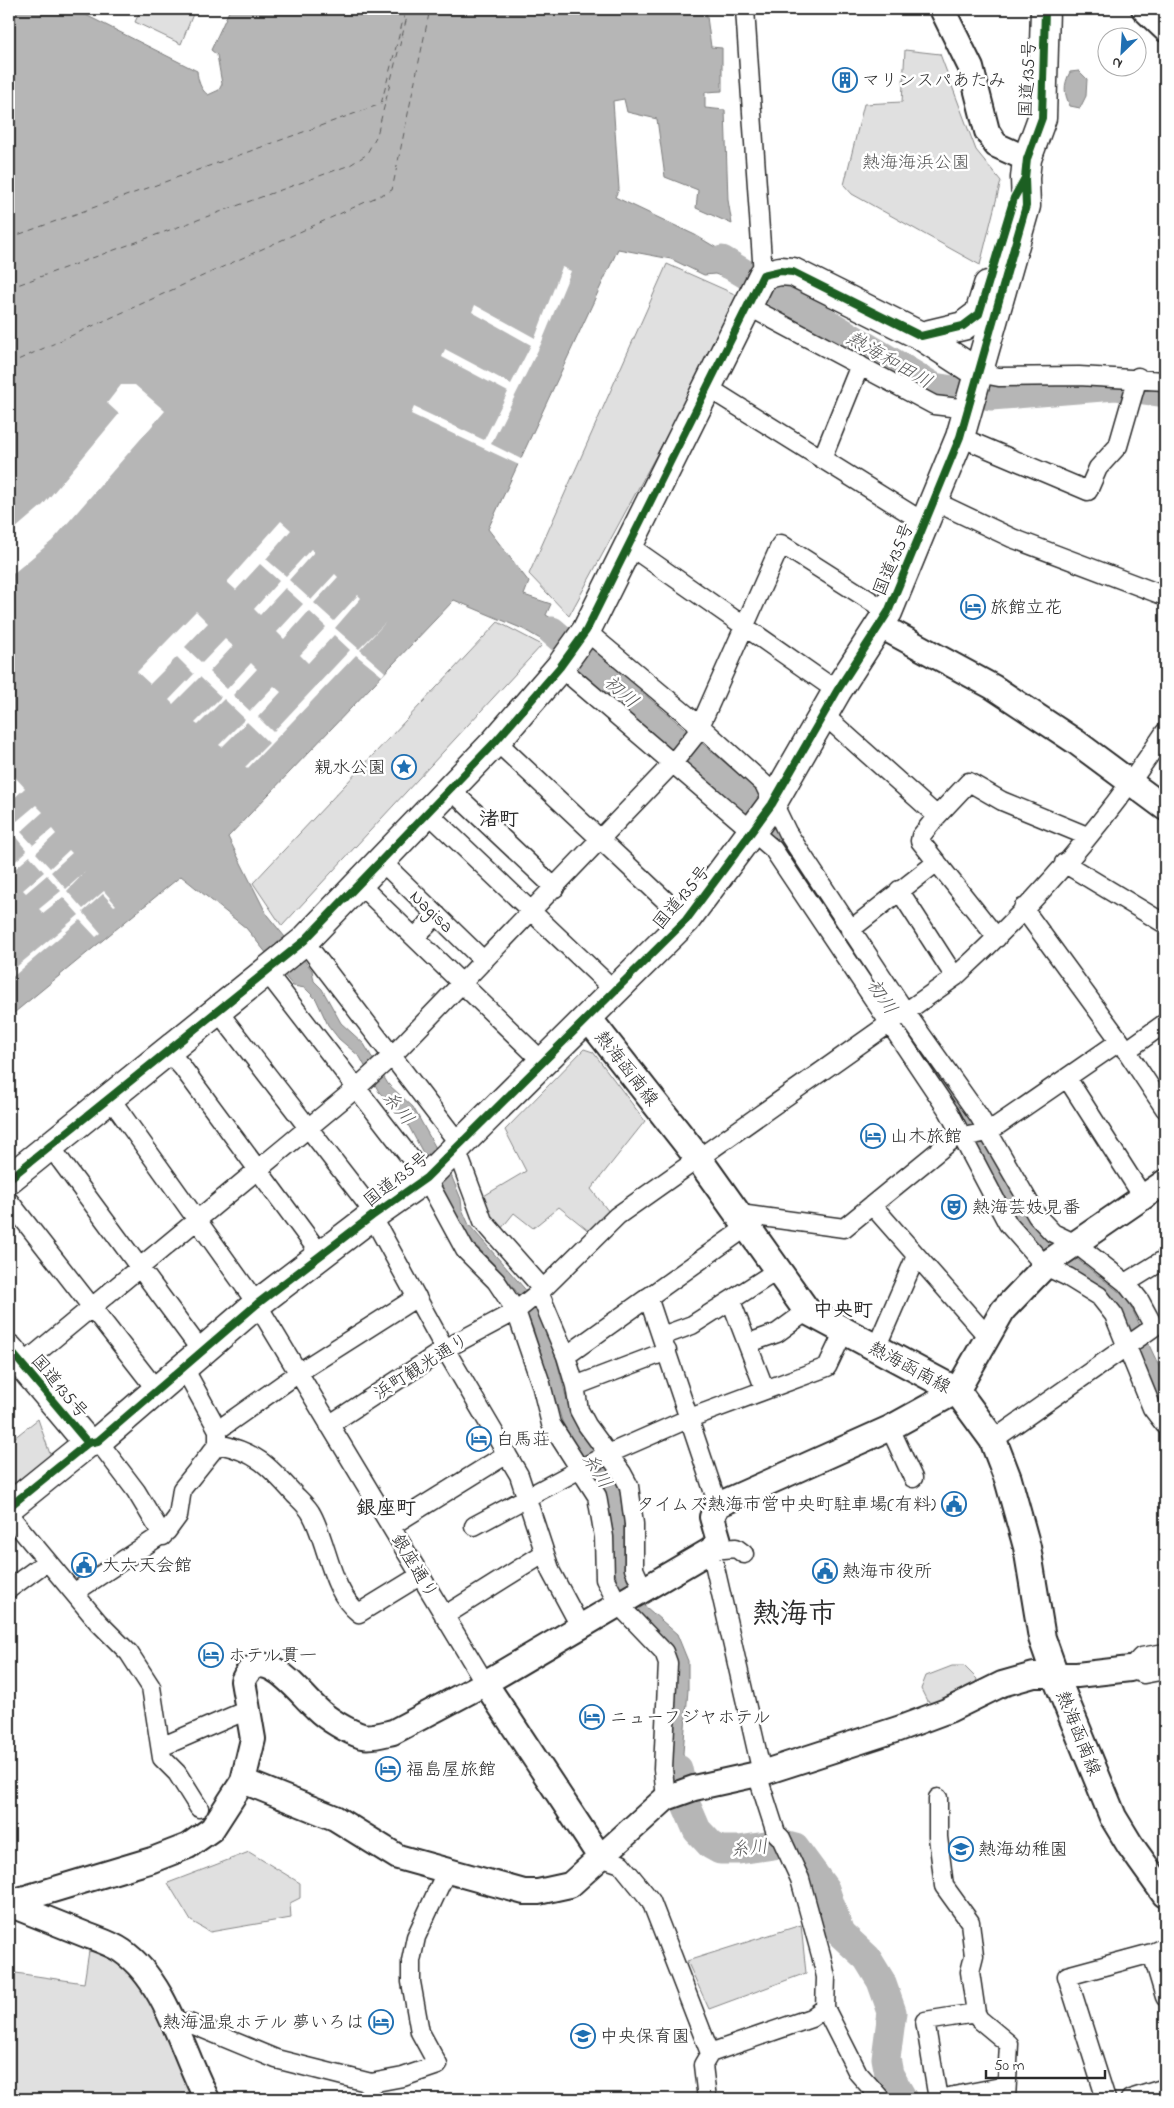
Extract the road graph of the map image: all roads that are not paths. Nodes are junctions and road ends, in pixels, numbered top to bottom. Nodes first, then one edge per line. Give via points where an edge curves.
1 (745, 9) edge
2 (942, 9) edge
3 (1045, 9) edge
4 (1144, 9) edge
5 (1165, 30) edge
6 (1026, 168) junction
7 (763, 275) junction
8 (746, 305) junction
9 (921, 336) junction
10 (860, 366) junction
11 (978, 373) junction
12 (1165, 381) edge
13 (1136, 384) junction
14 (707, 387) junction
15 (969, 407) junction
16 (960, 437) junction
17 (822, 459) junction
18 (930, 512) junction
19 (628, 545) junction
20 (1165, 596) edge
21 (883, 619) junction
22 (744, 627) junction
23 (586, 631) junction
24 (560, 667) junction
25 (837, 692) junction
26 (824, 716) junction
27 (698, 730) junction
28 (1165, 732) edge
29 (496, 741) junction
30 (673, 763) junction
31 (1132, 782) junction
32 (450, 790) junction
33 (772, 804) junction
34 (1165, 808) edge
35 (428, 813) junction
36 (937, 816) junction
37 (746, 825) junction
38 (1087, 836) junction
39 (601, 838) junction
40 (381, 861) junction
41 (936, 862) junction
42 (1064, 863) junction
43 (359, 884) junction
44 (555, 888) junction
45 (899, 890) junction
46 (1023, 908) junction
47 (532, 912) junction
48 (437, 915) junction
49 (686, 920) junction
50 (1165, 924) edge
51 (850, 930) junction
52 (415, 937) junction
53 (997, 938) junction
54 (299, 944) junction
55 (484, 961) junction
56 (269, 969) junction
57 (955, 977) junction
58 (462, 983) junction
59 (614, 990) junction
60 (217, 1010) junction
61 (906, 1014) junction
62 (588, 1018) junction
63 (1165, 1023) edge
64 (889, 1024) junction
65 (1123, 1046) junction
66 (168, 1052) junction
67 (392, 1056) junction
68 (542, 1061) junction
69 (1067, 1078) junction
70 (358, 1087) junction
71 (110, 1098) junction
72 (1163, 1102) edge
73 (308, 1128) junction
74 (988, 1132) junction
75 (961, 1136) junction
76 (50, 1146) junction
77 (698, 1158) junction
78 (445, 1160) junction
79 (256, 1170) junction
80 (9, 1179) edge
81 (1165, 1182) edge
82 (1143, 1197) junction
83 (9, 1202) edge
84 (872, 1205) junction
85 (374, 1215) junction
86 (196, 1219) junction
87 (744, 1220) junction
88 (1073, 1246) junction
89 (321, 1255) junction
90 (916, 1256) junction
91 (1165, 1260) edge
92 (1047, 1264) junction
93 (139, 1268) junction
94 (778, 1270) junction
95 (1126, 1283) junction
96 (541, 1290) junction
97 (418, 1297) junction
98 (648, 1297) junction
99 (731, 1301) junction
100 (257, 1304) junction
101 (90, 1307) junction
102 (516, 1311) junction
103 (808, 1311) junction
104 (844, 1331) junction
105 (988, 1337) junction
106 (748, 1343) junction
107 (664, 1344) junction
108 (1125, 1346) junction
109 (876, 1348) junction
110 (445, 1349) junction
111 (566, 1356) junction
112 (14, 1359) edge
113 (193, 1360) junction
114 (299, 1373) junction
115 (575, 1386) junction
116 (765, 1390) junction
117 (957, 1391) junction
118 (158, 1392) junction
119 (690, 1418) junction
120 (329, 1425) junction
121 (1165, 1425) edge
122 (890, 1428) junction
123 (218, 1437) junction
124 (992, 1440) junction
125 (93, 1442) junction
126 (507, 1454) junction
127 (594, 1460) junction
128 (913, 1478) dead end
129 (527, 1496) junction
130 (718, 1505) junction
131 (9, 1507) edge
132 (9, 1515) edge
133 (391, 1526) junction
134 (474, 1526) dead end
135 (163, 1536) junction
136 (712, 1550) junction
137 (543, 1554) junction
138 (744, 1554) dead end
139 (46, 1562) junction
140 (421, 1575) junction
141 (9, 1589) edge
142 (75, 1592) junction
143 (631, 1596) junction
144 (444, 1616) junction
145 (580, 1626) junction
146 (1165, 1653) edge
147 (1130, 1669) junction
148 (1165, 1670) edge
149 (1055, 1674) junction
150 (485, 1683) junction
151 (247, 1710) junction
152 (161, 1747) junction
153 (760, 1773) junction
154 (243, 1781) junction
155 (666, 1798) junction
156 (938, 1798) dead end
157 (199, 1808) dead end
158 (600, 1857) junction
159 (448, 1870) junction
160 (1165, 1894) edge
161 (9, 1904) edge
162 (1158, 1950) edge
163 (1165, 1998) edge
164 (825, 2008) junction
165 (976, 2013) junction
166 (173, 2024) junction
167 (710, 2053) junction
168 (1165, 2088) edge
169 (370, 2091) edge
170 (1006, 2093) edge
171 (207, 2099) edge
172 (707, 2099) edge
173 (880, 2099) edge
174 (937, 2099) edge
175 (1106, 2099) edge
176 (1130, 2099) edge

1 - 7 street
2 - 6 street via 971,68 987,131 996,144
3 - 6 highway, 国道135号 via 1042,118
4 - 5 street
6 - 9 highway, 国道135号 via 979,314 963,326
6 - 11 highway, 国道135号 via 1026,206
7 - 8 highway
7 - 9 highway via 792,272
8 - 10 street
8 - 14 highway
9 - 11 highway
10 - 15 street via 934,405
10 - 17 street
11 - 13 street via 999,377
11 - 15 highway, 国道135号
12 - 13 street
13 - 16 street via 1118,446 1098,468 1088,491
14 - 17 street
14 - 19 highway
15 - 16 highway, 国道135号
16 - 18 highway, 国道135号
17 - 18 street
18 - 20 street via 1012,538
18 - 21 highway, 国道135号
19 - 22 street
19 - 23 highway
21 - 22 street via 781,544
21 - 25 highway, 国道135号
21 - 31 street via 992,687
22 - 25 street
22 - 27 street
23 - 24 highway
23 - 27 street
24 - 29 highway
24 - 30 street
25 - 26 highway, 国道135号
26 - 33 highway, 国道135号
26 - 36 street
27 - 30 street
27 - 33 street via 764,784
28 - 31 street, 浜町観光通り
29 - 32 highway
29 - 39 street
30 - 37 street
30 - 39 street
31 - 34 street
31 - 38 street, 浜町観光通り
32 - 35 highway
32 - 44 street
33 - 37 highway, 国道135号
33 - 51 street via 786,832
35 - 40 highway
35 - 47 street
36 - 38 street via 969,782 1002,801
36 - 41 street via 920,841
37 - 49 highway, 国道135号
37 - 64 street via 773,849
38 - 42 street, 浜町観光通り
39 - 44 street
39 - 49 street
40 - 43 highway
40 - 48 street, Nagisa
41 - 45 street
41 - 53 street
42 - 46 street, 浜町観光通り
42 - 50 street
43 - 52 street
43 - 54 highway
44 - 47 street
45 - 51 street
45 - 57 street
46 - 53 street, 浜町観光通り
46 - 65 street
47 - 55 street
47 - 59 street
48 - 52 street
48 - 55 street, Nagisa
49 - 59 highway, 国道135号
51 - 61 street
52 - 58 street
53 - 57 street, 浜町観光通り
54 - 56 highway
54 - 67 street
55 - 58 street
56 - 60 highway
56 - 70 street
57 - 61 street, 浜町観光通り
58 - 67 street
58 - 68 street
59 - 62 highway, 国道135号
60 - 66 highway
60 - 73 street
61 - 64 street, 浜町観光通り
61 - 74 street
62 - 68 highway, 国道135号
62 - 77 main road, 熱海函南線
63 - 65 street
64 - 75 street via 949,1112
64 - 77 street, 浜町観光通り
65 - 69 street
65 - 72 street
66 - 71 highway
66 - 79 street
67 - 70 street
67 - 78 street
68 - 78 highway, 国道135号
69 - 74 street
69 - 82 street
70 - 73 street
70 - 78 street
71 - 76 highway
71 - 86 street, 銀座通り
73 - 79 street
73 - 85 street
74 - 75 street
74 - 88 street via 1037,1216 1053,1233
75 - 84 street via 953,1138
75 - 92 street via 1008,1224
76 - 80 highway
76 - 93 street
77 - 87 main road, 熱海函南線
77 - 96 street, 浜町観光通り via 617,1216
78 - 85 highway, 国道135号
78 - 96 street via 483,1221
78 - 102 street via 456,1238 496,1281
79 - 86 street
79 - 89 street
81 - 82 street
82 - 88 street
83 - 101 street
84 - 87 street via 844,1228
84 - 90 street
85 - 89 highway, 国道135号
85 - 97 street
86 - 93 street
86 - 100 street, 銀座通り
87 - 94 main road, 熱海函南線
87 - 98 street
88 - 92 street
88 - 95 street
89 - 100 highway, 国道135号
90 - 105 street
90 - 109 street
91 - 95 street
92 - 105 street via 1003,1310
92 - 108 street via 1099,1296 1114,1315
93 - 101 street
93 - 113 street
94 - 99 street
94 - 103 main road, 熱海函南線
95 - 108 street via 1154,1327
96 - 102 street, 浜町観光通り
96 - 111 street
97 - 110 street
97 - 114 street
98 - 107 street
98 - 111 street
99 - 106 street
99 - 107 street
100 - 113 highway, 国道135号
100 - 114 street, 銀座通り
101 - 112 street
101 - 118 street
102 - 110 street, 浜町観光通り
102 - 127 street via 551,1424
103 - 104 main road, 熱海函南線
103 - 106 street via 777,1333
104 - 109 main road, 熱海函南線
104 - 116 street via 827,1367
105 - 117 street
106 - 116 street
107 - 115 street
107 - 119 street
108 - 121 street via 1152,1408
108 - 124 street
109 - 117 main road, 熱海函南線
110 - 120 street, 浜町観光通り
110 - 126 street
111 - 115 street
112 - 125 highway, 国道135号
113 - 118 highway, 国道135号
113 - 123 street
114 - 120 street, 銀座通り
114 - 123 street
115 - 127 street
116 - 119 street
117 - 122 street
117 - 124 main road, 熱海函南線
118 - 125 highway, 国道135号
119 - 127 street
119 - 130 street
120 - 133 street, 銀座通り
122 - 128 street
122 - 130 street
123 - 135 street via 182,1489 178,1516
123 - 140 street via 268,1465 312,1514 346,1598 359,1613
124 - 149 main road, 熱海函南線 via 1008,1478 1027,1547 1042,1638
125 - 131 highway, 国道135号
125 - 135 street via 136,1490
126 - 129 street
126 - 133 street
127 - 129 street
127 - 143 street via 604,1537 605,1580
127 - 143 street via 628,1486 634,1524
129 - 134 street
129 - 137 street
130 - 136 street via 712,1516 719,1541
132 - 139 street
133 - 140 street, 銀座通り
135 - 142 street
136 - 138 street via 736,1548
136 - 143 street
136 - 153 street
137 - 144 street
137 - 145 street
139 - 141 street
139 - 142 street
140 - 144 street, 銀座通り
142 - 152 street via 98,1622 129,1652 151,1687
143 - 145 street
143 - 155 street via 668,1664 662,1769
144 - 150 street, 銀座通り
145 - 150 street
146 - 147 street via 1141,1657
147 - 148 street via 1144,1674
147 - 149 street
149 - 153 street via 1034,1675 1002,1684 949,1710
149 - 160 main road, 熱海函南線 via 1113,1817
150 - 151 street via 393,1732 364,1736 316,1709 278,1672 257,1665 247,1672 243,1681
150 - 158 street
151 - 152 street
151 - 154 street via 253,1739
152 - 157 street via 162,1758 177,1773
153 - 155 street
153 - 164 street via 776,1832 800,1879 826,1977
154 - 159 street via 336,1818 398,1857
154 - 161 street via 216,1824 188,1846
155 - 158 street
156 - 165 street via 938,1837 944,1886 970,1922 974,1956 970,1972
158 - 159 street via 570,1886 538,1892 524,1892
158 - 167 street via 622,1864 651,1901
159 - 169 street via 416,1937 412,1961 411,1982 420,2032 438,2065
161 - 166 street via 122,1950 150,1979
162 - 163 street
162 - 175 street via 1066,1976
164 - 167 street via 811,2018
164 - 173 street via 858,2073
165 - 170 street via 978,2019 1008,2044
165 - 174 street via 925,2022
166 - 169 street via 189,2023 276,2059
166 - 171 street
167 - 172 street via 703,2065
168 - 176 street
170 - 174 street

